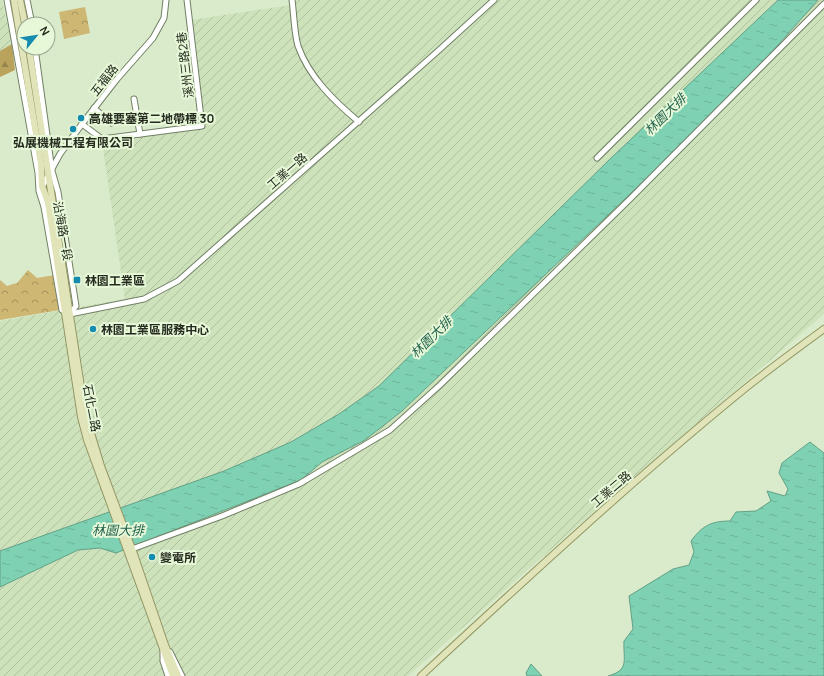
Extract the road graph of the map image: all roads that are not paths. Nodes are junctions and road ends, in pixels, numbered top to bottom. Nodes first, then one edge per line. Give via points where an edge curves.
1 (7, 0) edge
2 (14, 0) edge
3 (20, 0) edge
4 (27, 0) edge
5 (166, 0) edge
6 (187, 0) edge
7 (292, 0) edge
8 (494, 0) edge
9 (756, 0) edge
10 (824, 4) edge
11 (23, 16) edge
12 (30, 16) edge
13 (30, 56) edge
14 (36, 56) edge
15 (134, 99) dead end
16 (94, 108) junction
17 (359, 122) junction
18 (111, 123) dead end
19 (82, 124) junction
20 (140, 134) junction
21 (598, 158) dead end
22 (50, 173) junction
23 (40, 189) junction
24 (68, 314) junction
25 (824, 329) edge
26 (132, 553) junction
27 (164, 648) junction
28 (168, 676) edge
29 (173, 676) edge
30 (178, 676) edge
31 (182, 676) edge
32 (422, 676) edge

1 - 23 street, 沿海路一段
2 - 23 main road, 沿海路一段 via 42,164
3 - 11 main road
4 - 12 street
5 - 16 street, 五福路 via 164,18 153,38
6 - 20 street, 溪州三路2巷 via 202,126
7 - 17 street via 298,44 315,78
8 - 17 street, 工業一路
9 - 21 street
10 - 26 street via 630,199 440,385 390,430 299,484
13 - 22 main road, 沿海路一段
14 - 22 street, 沿海路一段
15 - 20 street
16 - 18 street
16 - 19 street, 五福路
17 - 24 street, 工業一路 via 178,281 144,299
19 - 20 street via 102,139
19 - 22 street, 五福路 via 60,154
22 - 23 street, 五福路
22 - 24 main road, 沿海路一段
23 - 24 main road, 沿海路一段 via 48,202
24 - 26 main road, 石化二路 via 89,429
25 - 32 main road, 工業二路 via 706,421
26 - 27 main road
27 - 28 street via 163,661
27 - 29 main road
27 - 30 main road
27 - 31 street via 175,659

